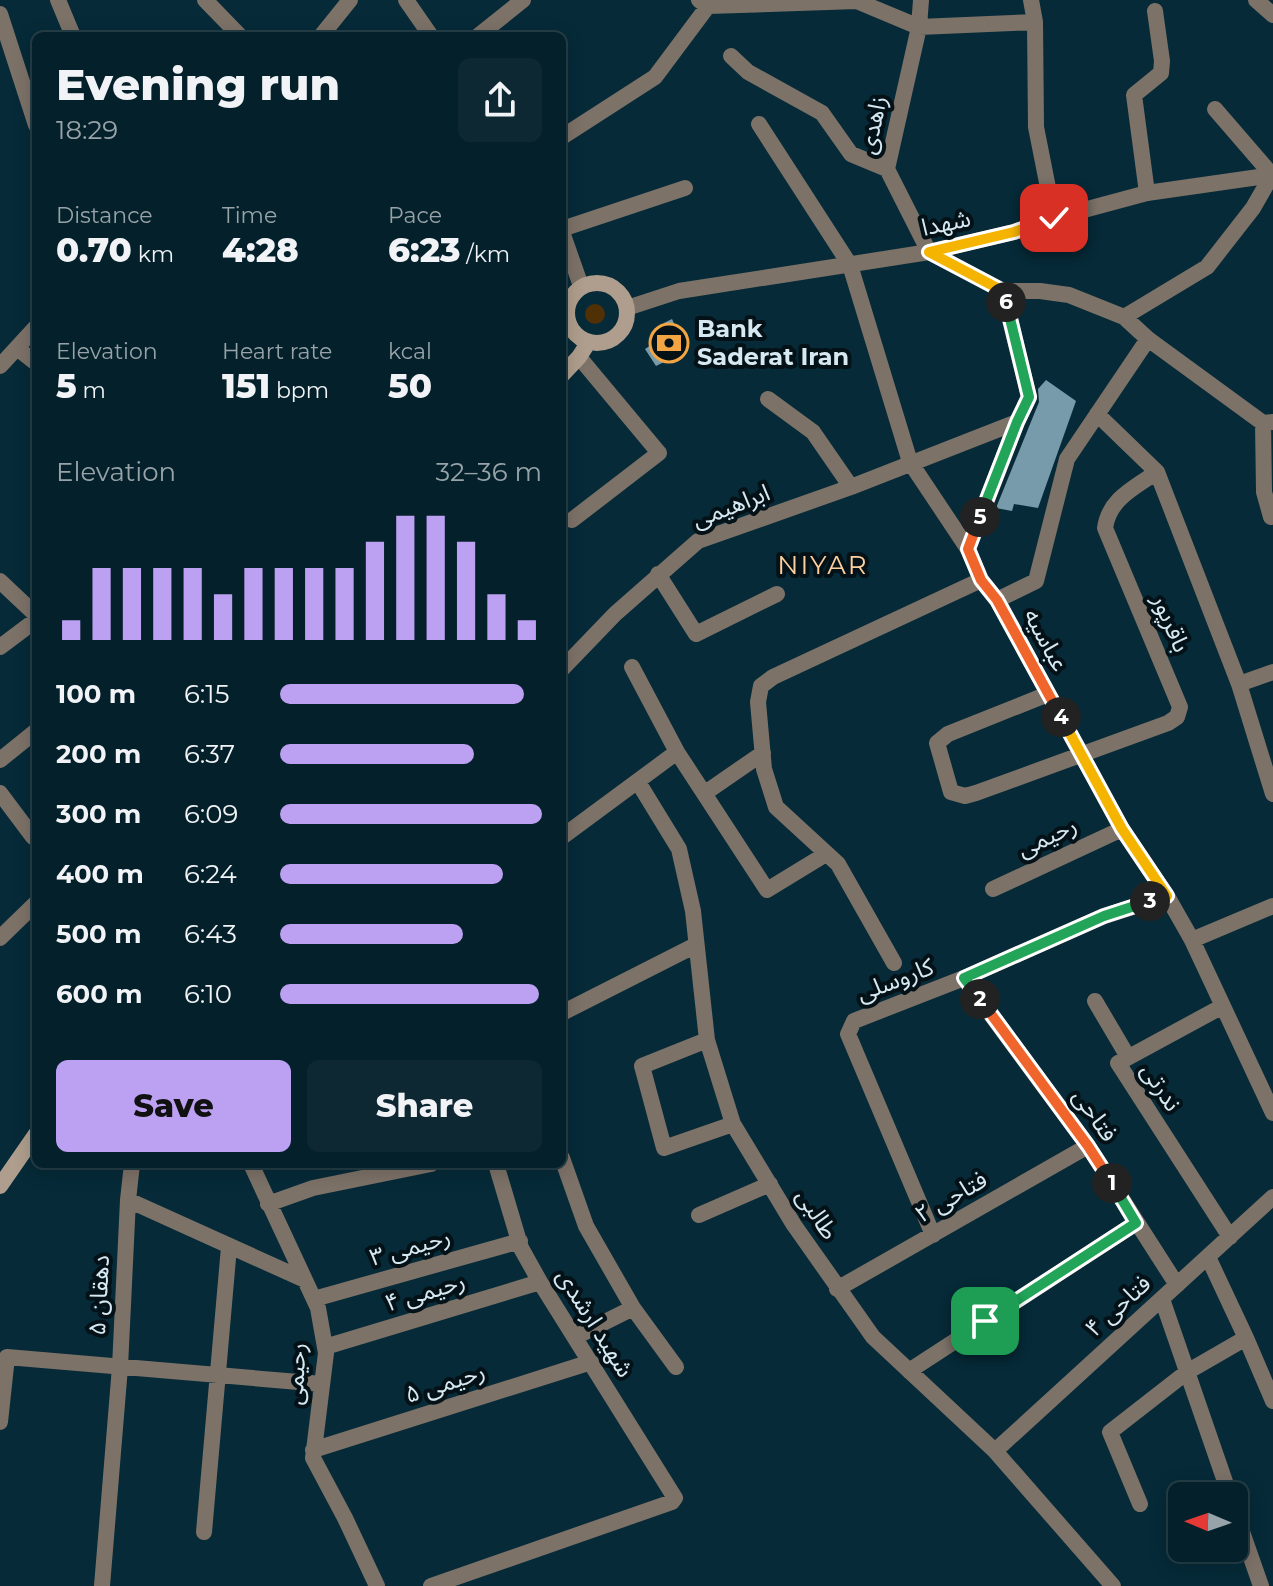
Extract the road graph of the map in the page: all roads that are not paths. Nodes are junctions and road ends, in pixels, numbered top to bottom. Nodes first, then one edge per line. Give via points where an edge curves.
1 (58, 0) edge
2 (205, 0) edge
3 (350, 0) edge
4 (406, 0) edge
5 (523, 0) edge
6 (921, 0) edge
7 (1031, 0) edge
8 (1256, 0) edge
9 (704, 3) edge
10 (1155, 11) dead end
11 (0, 14) edge
12 (1273, 15) edge
13 (1035, 22) junction
14 (919, 27) junction
15 (71, 32) edge
16 (236, 32) edge
17 (324, 32) edge
18 (428, 32) edge
19 (483, 32) edge
20 (731, 56) dead end
21 (1215, 109) dead end
22 (32, 113) edge
23 (759, 124) dead end
24 (566, 134) edge
25 (887, 169) junction
26 (1272, 175) edge
27 (685, 188) dead end
28 (1147, 193) junction
29 (1054, 218) junction
30 (566, 229) edge
31 (566, 242) edge
32 (929, 252) junction
33 (850, 265) junction
34 (581, 286) junction
35 (1003, 291) junction
36 (627, 308) junction
37 (1124, 317) junction
38 (32, 331) edge
39 (1148, 339) junction
40 (17, 348) junction
41 (584, 350) junction
42 (32, 360) edge
43 (0, 366) edge
44 (566, 370) edge
45 (768, 399) dead end
46 (1097, 414) junction
47 (1017, 422) junction
48 (1268, 423) edge
49 (910, 462) junction
50 (1157, 472) junction
51 (851, 487) junction
52 (1271, 517) dead end
53 (572, 520) dead end
54 (968, 549) junction
55 (658, 574) junction
56 (981, 580) junction
57 (0, 581) edge
58 (777, 594) dead end
59 (997, 600) junction
60 (32, 613) edge
61 (32, 620) edge
62 (0, 647) edge
63 (566, 665) edge
64 (632, 667) dead end
65 (1273, 672) edge
66 (1239, 684) junction
67 (1048, 694) junction
68 (32, 734) edge
69 (677, 752) junction
70 (763, 753) junction
71 (1081, 753) junction
72 (0, 760) edge
73 (638, 782) junction
74 (1272, 788) edge
75 (0, 793) edge
76 (705, 793) junction
77 (1122, 829) junction
78 (566, 834) edge
79 (32, 836) edge
80 (826, 854) junction
81 (993, 889) dead end
82 (1167, 896) junction
83 (1273, 906) edge
84 (32, 907) edge
85 (0, 938) edge
86 (1192, 940) junction
87 (696, 945) junction
88 (894, 963) dead end
89 (964, 978) junction
90 (1095, 1001) dead end
91 (1223, 1006) junction
92 (566, 1011) edge
93 (707, 1040) junction
94 (1128, 1057) junction
95 (1273, 1113) edge
96 (733, 1124) junction
97 (32, 1140) edge
98 (1088, 1146) junction
99 (132, 1168) edge
100 (253, 1168) edge
101 (411, 1168) edge
102 (497, 1168) edge
103 (566, 1168) edge
104 (770, 1184) junction
105 (0, 1186) edge
106 (1273, 1197) edge
107 (128, 1200) junction
108 (268, 1204) junction
109 (699, 1215) dead end
110 (1136, 1223) junction
111 (933, 1235) junction
112 (1230, 1237) junction
113 (520, 1241) junction
114 (229, 1247) junction
115 (1208, 1257) junction
116 (305, 1280) junction
117 (540, 1282) junction
118 (1177, 1285) junction
119 (837, 1289) junction
120 (314, 1299) junction
121 (1162, 1299) junction
122 (633, 1308) junction
123 (575, 1337) junction
124 (1246, 1338) junction
125 (325, 1347) junction
126 (591, 1362) junction
127 (120, 1367) junction
128 (676, 1367) dead end
129 (909, 1371) junction
130 (1187, 1372) junction
131 (217, 1376) junction
132 (322, 1384) junction
133 (1273, 1401) edge
134 (0, 1422) edge
135 (313, 1450) junction
136 (995, 1451) junction
137 (1225, 1482) edge
138 (1140, 1504) dead end
139 (204, 1532) dead end
140 (1248, 1549) edge
141 (102, 1586) edge
142 (377, 1586) edge
143 (431, 1586) edge
144 (1113, 1586) edge
145 (1261, 1586) edge

1 - 15 street
2 - 16 street
3 - 17 street
4 - 18 street
5 - 19 street
6 - 14 street, زاهدی
7 - 13 street
8 - 12 street
9 - 14 street via 857,1
9 - 24 street via 655,77
10 - 28 street via 1161,73 1134,95
11 - 22 street
13 - 14 street
13 - 29 street via 1036,127
14 - 25 street, زاهدی
20 - 25 street via 748,72 822,113 851,154
21 - 26 street
23 - 33 street, عباسیه
25 - 32 street, زاهدی
26 - 28 street, شهدا
26 - 37 street via 1207,267
27 - 30 street
28 - 29 street, شهدا
29 - 32 street, شهدا
31 - 34 street
32 - 33 street, شهدا
32 - 35 street
33 - 36 street, شهدا via 679,291
33 - 49 street, عباسیه
34 - 36 main road via 610,285
34 - 41 main road via 568,301 567,322
35 - 37 street via 1069,295
35 - 47 street via 1029,397
36 - 41 main road via 617,336
37 - 39 street
38 - 40 street
39 - 46 street
39 - 48 street
40 - 42 street
40 - 43 street
41 - 44 main road
41 - 53 street via 659,453
45 - 51 street via 813,432
46 - 50 street
46 - 59 street via 1067,459 1036,581
47 - 49 street, ابراهیمی
47 - 54 street
48 - 52 street via 1264,492
49 - 51 street, ابراهیمی
49 - 54 street, عباسیه
50 - 66 street
50 - 71 street, باقرپور via 1117,500 1107,512 1105,528 1180,707 1168,723
51 - 55 street, ابراهیمی via 698,541
54 - 56 street, عباسیه
55 - 58 street via 696,634
55 - 63 street, ابراهیمی
56 - 59 street, عباسیه
56 - 70 street via 761,686
57 - 60 street
59 - 67 street, عباسیه
61 - 62 street
64 - 69 street
65 - 66 street
66 - 74 street
67 - 71 street, عباسیه
67 - 71 street via 937,743 951,792 976,793
68 - 72 street
69 - 73 street
69 - 76 street
70 - 76 street
70 - 80 street via 776,807
71 - 77 street, عباسیه
73 - 78 street
73 - 87 street, طالبی via 679,849
75 - 79 street
76 - 80 street via 767,890
77 - 81 street, رحیمی
77 - 82 street, عباسیه
80 - 88 street via 838,864
82 - 86 street, عباسیه
82 - 89 street, کاروسلی via 1104,916
83 - 86 street
84 - 85 street
86 - 91 street, عباسیه
87 - 92 street
87 - 93 street, طالبی
89 - 98 street, فتاحی
89 - 111 street, کاروسلی via 854,1021 848,1034
90 - 94 street
91 - 94 street, ندرتی
91 - 95 street, عباسیه
93 - 96 street, طالبی
93 - 96 street via 642,1066 664,1148
94 - 112 street, ندرتی via 1119,1065
96 - 104 street, طالبی
97 - 105 main road
98 - 110 street, فتاحی
98 - 111 street, فتاحی ۲
99 - 107 street, دهقان ۵
100 - 108 street, رحیمی
101 - 108 street via 313,1188
102 - 113 street, شهید ارشدی
103 - 122 street via 586,1226
104 - 109 street
104 - 119 street, طالبی
106 - 112 street, فتاحی ۴
107 - 114 street
107 - 127 street, دهقان ۵
108 - 116 street, رحیمی
110 - 118 street, فتاحی
110 - 129 street
111 - 119 street, فتاحی ۲
112 - 115 street, فتاحی ۴
113 - 117 street, شهید ارشدی
113 - 120 street, رحیمی ۳
114 - 116 street
114 - 131 street
115 - 118 street, فتاحی ۴
115 - 124 street
116 - 120 street, رحیمی
117 - 123 street, شهید ارشدی
117 - 125 street, رحیمی ۴
118 - 121 street, فتاحی ۴
119 - 129 street, طالبی via 873,1337
120 - 125 street, رحیمی
121 - 130 street
121 - 136 street, فتاحی ۴
122 - 123 street
122 - 128 street
123 - 126 street, شهید ارشدی
124 - 130 street
124 - 133 street
125 - 132 street, رحیمی
126 - 135 street, رحیمی ۵
126 - 143 street, شهید ارشدی via 675,1498
127 - 131 street
127 - 134 street via 7,1357
127 - 141 street, دهقان ۵
129 - 136 street, طالبی
130 - 137 street
130 - 138 street via 1110,1432
131 - 132 street
131 - 139 street
132 - 135 street, رحیمی
135 - 142 street
136 - 144 street, طالبی
140 - 145 street

